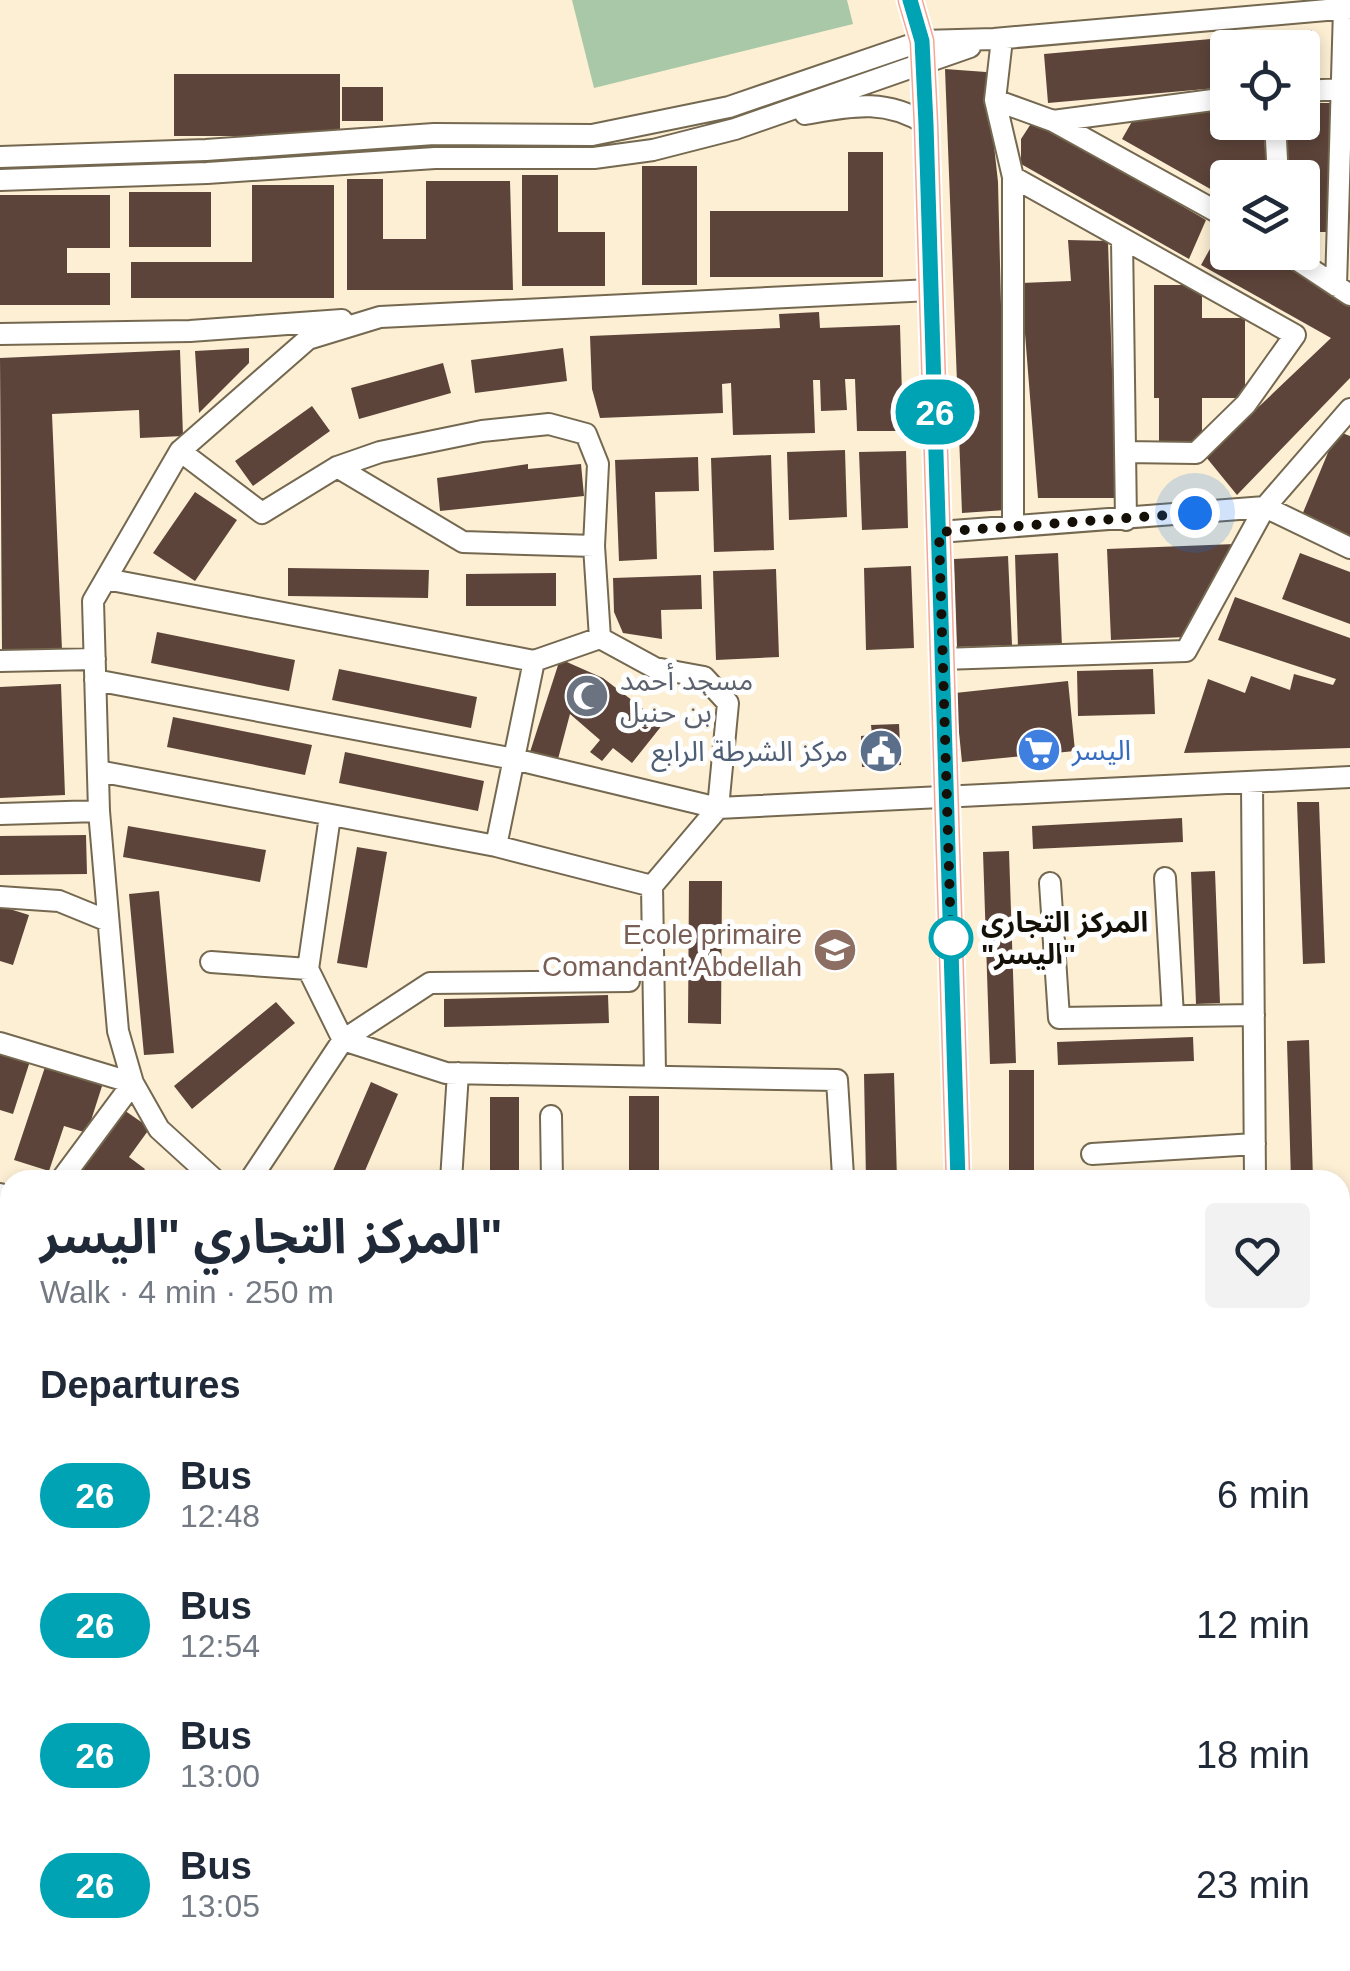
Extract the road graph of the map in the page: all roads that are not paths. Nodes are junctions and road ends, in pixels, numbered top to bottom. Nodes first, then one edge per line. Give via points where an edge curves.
1 (910, 0) edge
2 (1317, 6) edge
3 (1347, 8) edge
4 (998, 39) junction
5 (922, 52) junction
6 (1343, 88) junction
7 (1320, 90) edge
8 (995, 100) junction
9 (1210, 100) edge
10 (1053, 121) junction
11 (749, 124) junction
12 (926, 124) junction
13 (650, 126) junction
14 (653, 150) junction
15 (0, 157) edge
16 (1012, 177) junction
17 (0, 180) edge
18 (1210, 208) edge
19 (1122, 239) junction
20 (1312, 270) edge
21 (931, 290) junction
22 (1343, 290) edge
23 (380, 317) junction
24 (0, 334) edge
25 (1350, 409) edge
26 (180, 451) junction
27 (1125, 452) junction
28 (337, 468) junction
29 (1265, 507) junction
30 (1126, 520) junction
31 (1013, 526) junction
32 (939, 532) junction
33 (594, 546) junction
34 (1350, 548) edge
35 (106, 579) junction
36 (600, 638) junction
37 (942, 659) junction
38 (0, 661) edge
39 (534, 661) junction
40 (95, 669) junction
41 (514, 759) junction
42 (98, 771) junction
43 (1350, 776) edge
44 (1252, 783) junction
45 (948, 798) junction
46 (718, 808) junction
47 (99, 810) junction
48 (0, 814) edge
49 (330, 816) junction
50 (496, 846) junction
51 (1165, 878) dead end
52 (1050, 883) dead end
53 (652, 886) junction
54 (0, 897) edge
55 (108, 920) junction
56 (211, 962) dead end
57 (308, 970) junction
58 (629, 981) dead end
59 (1254, 1015) junction
60 (1173, 1016) junction
61 (344, 1040) junction
62 (0, 1043) edge
63 (458, 1072) junction
64 (654, 1074) junction
65 (132, 1083) junction
66 (551, 1116) dead end
67 (1255, 1144) junction
68 (1092, 1154) dead end
69 (68, 1170) edge
70 (204, 1170) edge
71 (257, 1170) edge
72 (452, 1170) edge
73 (552, 1170) edge
74 (844, 1170) edge
75 (958, 1170) edge
76 (1255, 1170) edge

1 - 5 main road
2 - 3 street
2 - 4 street
3 - 6 street
4 - 5 street
4 - 8 street
5 - 11 street
5 - 12 main road
5 - 13 street
6 - 7 street
6 - 22 street
8 - 10 street
8 - 16 street
9 - 10 street
10 - 18 street
11 - 12 street via 853,106 900,108
11 - 14 street
12 - 21 main road
13 - 14 street
13 - 15 street via 592,135 400,136
14 - 17 street via 594,158 434,158
16 - 19 street
16 - 31 street
19 - 27 street
19 - 27 street via 1295,335 1246,404 1196,453
20 - 22 street
21 - 23 street
21 - 32 main road
23 - 24 street via 190,331
23 - 26 street via 308,340
25 - 29 street
26 - 28 street via 262,513
26 - 35 street
27 - 30 street
28 - 33 street via 463,542
28 - 33 street via 482,431 550,424 586,434 598,464
29 - 30 street
29 - 34 street
29 - 37 street via 1186,650
30 - 31 street
31 - 32 street
32 - 37 main road
33 - 36 street
35 - 39 street
35 - 40 street via 93,601
36 - 39 street
36 - 46 street via 654,668 704,677 728,703
37 - 45 main road
38 - 40 street
39 - 41 street
40 - 41 street
40 - 42 street
41 - 46 street
41 - 50 street
42 - 47 street
42 - 49 street
43 - 44 street
44 - 45 street
44 - 59 street
45 - 46 street
45 - 75 main road
46 - 53 street
47 - 48 street
47 - 55 street
49 - 50 street
49 - 57 street
50 - 53 street
51 - 60 street
52 - 60 street via 1059,1018
53 - 64 street
54 - 55 street via 59,900
55 - 65 street via 118,1031
56 - 57 street
57 - 61 street
58 - 61 street via 430,983
59 - 60 street
59 - 67 street
61 - 63 street
61 - 71 street
62 - 65 street
63 - 64 street
63 - 72 street
64 - 74 street via 837,1080
65 - 69 street
65 - 70 street via 159,1129
66 - 73 street
67 - 68 street
67 - 76 street

